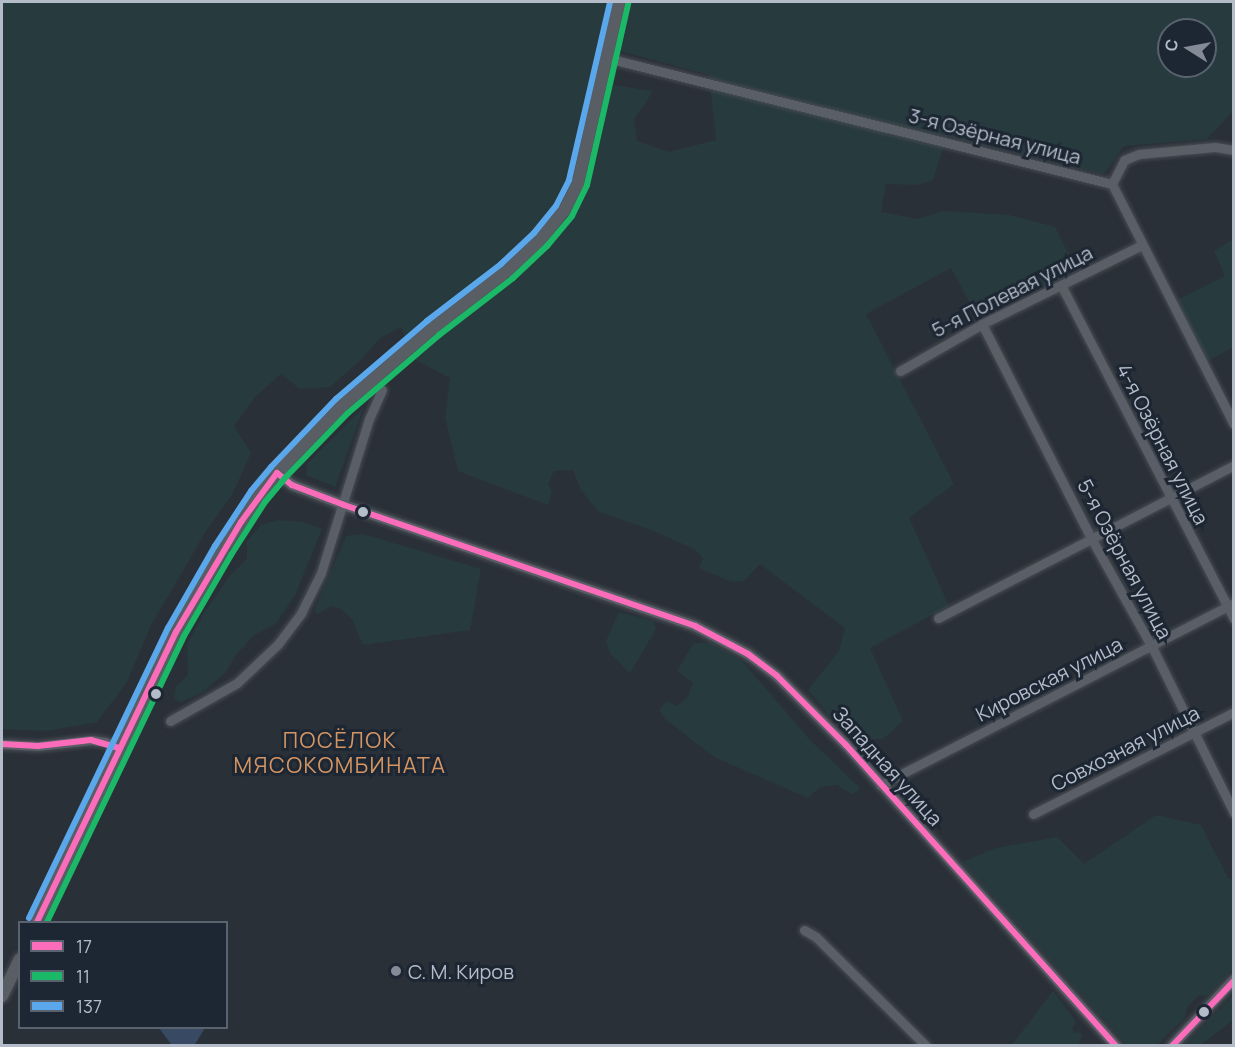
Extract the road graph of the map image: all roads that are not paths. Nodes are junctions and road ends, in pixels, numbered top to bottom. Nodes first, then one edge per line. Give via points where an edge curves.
1 (619, 2) edge
2 (607, 58) junction
3 (1233, 150) edge
4 (1112, 184) junction
5 (1142, 245) junction
6 (1061, 285) junction
7 (982, 324) junction
8 (900, 371) dead end
9 (382, 390) dead end
10 (1233, 424) edge
11 (1233, 465) edge
12 (277, 473) junction
13 (1170, 498) junction
14 (344, 505) junction
15 (1091, 538) junction
16 (1230, 605) edge
17 (938, 618) dead end
18 (1233, 620) edge
19 (1152, 647) junction
20 (1233, 712) edge
21 (170, 721) dead end
22 (1194, 733) junction
23 (2, 744) edge
24 (119, 748) junction
25 (880, 785) junction
26 (1233, 813) edge
27 (1033, 814) dead end
28 (37, 921) edge
29 (804, 930) dead end
30 (18, 962) edge
31 (1233, 980) edge
32 (2, 996) edge
33 (926, 1046) edge
34 (1116, 1046) edge
35 (1172, 1046) edge

1 - 2 main road
2 - 4 street, 3-я Озёрная улица
2 - 12 main road via 578,183 564,212 507,271 432,328 342,406
3 - 4 street via 1215,147 1139,154 1124,160
4 - 5 street
5 - 6 street, 5-я Полевая улица
5 - 10 street
6 - 7 street, 5-я Полевая улица
6 - 13 street, 4-я Озёрная улица
7 - 8 street, 5-я Полевая улица
7 - 15 street, 5-я Озёрная улица
9 - 14 street via 369,418
11 - 13 street
12 - 14 street, Западная улица via 292,485
12 - 24 main road via 202,584
13 - 15 street
13 - 16 street, 4-я Озёрная улица
14 - 21 street via 321,573 301,613 278,644 237,683
14 - 25 street, Западная улица via 695,626 731,644 777,676
15 - 17 street
15 - 19 street, 5-я Озёрная улица
16 - 18 street, 4-я Озёрная улица
16 - 19 street, Кировская улица
19 - 22 street, 5-я Озёрная улица
19 - 25 street, Кировская улица
20 - 22 street, Совхозная улица
22 - 26 street, 5-я Озёрная улица
22 - 27 street, Совхозная улица
23 - 24 street via 38,746 91,740
24 - 28 main road
25 - 34 street, Западная улица
29 - 33 street via 816,937
30 - 32 main road
31 - 35 street

